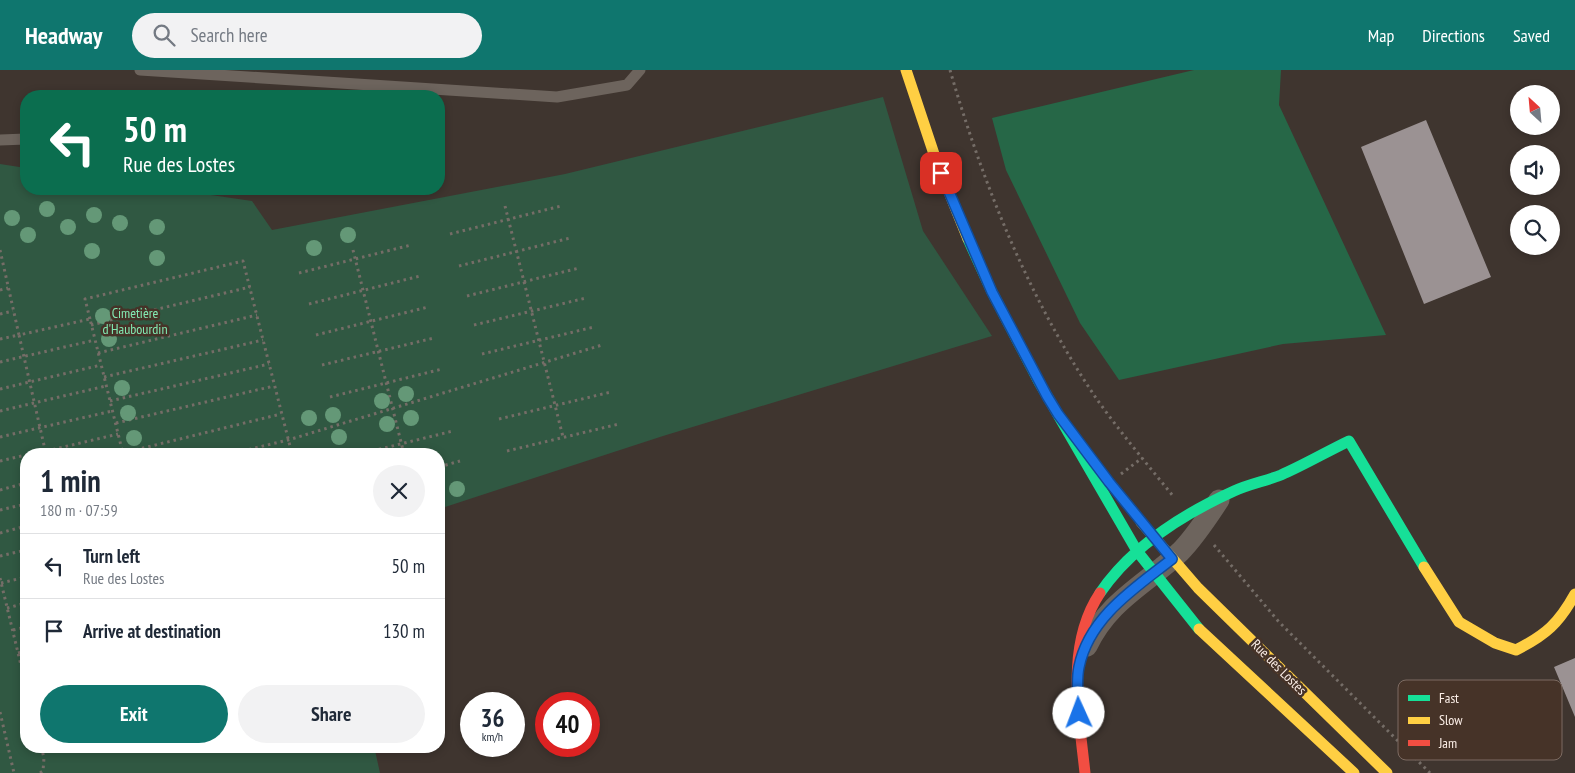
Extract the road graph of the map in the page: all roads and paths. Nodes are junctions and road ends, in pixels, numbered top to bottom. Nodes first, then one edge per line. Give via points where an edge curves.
1 (140, 70) edge
2 (640, 70) edge
3 (906, 70) edge
4 (950, 70) edge
5 (20, 139) edge
6 (0, 140) edge
7 (505, 206) dead end
8 (561, 206) dead end
9 (509, 219) junction
10 (450, 234) dead end
11 (570, 238) dead end
12 (411, 245) dead end
13 (0, 250) edge
14 (353, 250) dead end
15 (517, 251) junction
16 (355, 259) junction
17 (2, 265) edge
18 (459, 266) dead end
19 (579, 268) dead end
20 (299, 273) dead end
21 (420, 276) dead end
22 (524, 281) junction
23 (250, 287) junction
24 (8, 288) junction
25 (0, 290) edge
26 (363, 291) junction
27 (467, 296) dead end
28 (586, 298) dead end
29 (309, 304) dead end
30 (428, 307) dead end
31 (14, 311) junction
32 (532, 311) junction
33 (0, 314) edge
34 (257, 315) junction
35 (90, 319) junction
36 (371, 322) junction
37 (474, 325) dead end
38 (91, 326) junction
39 (594, 327) dead end
40 (19, 335) junction
41 (316, 335) dead end
42 (434, 338) dead end
43 (0, 339) edge
44 (95, 340) junction
45 (263, 340) junction
46 (539, 340) junction
47 (602, 345) dead end
48 (378, 351) junction
49 (98, 353) junction
50 (482, 354) dead end
51 (24, 357) junction
52 (0, 362) edge
53 (544, 362) junction
54 (269, 364) junction
55 (101, 365) junction
56 (322, 365) dead end
57 (442, 369) dead end
58 (104, 377) junction
59 (30, 382) junction
60 (386, 383) junction
61 (106, 386) junction
62 (274, 386) junction
63 (0, 389) edge
64 (611, 392) dead end
65 (330, 397) dead end
66 (110, 401) junction
67 (35, 403) junction
68 (555, 406) junction
69 (393, 408) junction
70 (0, 411) edge
71 (112, 411) junction
72 (281, 414) junction
73 (1058, 414) junction
74 (499, 419) dead end
75 (116, 424) junction
76 (619, 424) dead end
77 (40, 428) junction
78 (453, 431) dead end
79 (118, 434) junction
80 (0, 437) edge
81 (563, 437) junction
82 (288, 440) junction
83 (402, 443) junction
84 (45, 448) edge
85 (62, 448) edge
86 (122, 448) edge
87 (143, 448) edge
88 (255, 448) edge
89 (290, 448) edge
90 (383, 448) edge
91 (403, 448) edge
92 (508, 452) dead end
93 (20, 457) edge
94 (460, 461) dead end
95 (0, 462) edge
96 (445, 465) edge
97 (20, 485) edge
98 (1114, 489) dead end
99 (0, 490) edge
100 (1220, 499) joint
101 (20, 505) edge
102 (0, 510) edge
103 (1131, 510) dead end
104 (1194, 522) junction
105 (20, 528) edge
106 (0, 533) edge
107 (1153, 537) junction
108 (20, 551) edge
109 (1137, 551) junction
110 (0, 556) edge
111 (1172, 559) junction
112 (1154, 573) junction
113 (0, 578) edge
114 (20, 578) edge
115 (1, 583) junction
116 (1575, 594) edge
117 (20, 605) edge
118 (1264, 605) junction
119 (7, 608) junction
120 (20, 628) edge
121 (1240, 628) junction
122 (13, 630) junction
123 (18, 654) joint
124 (20, 660) edge
125 (1079, 668) junction
126 (0, 712) edge
127 (2, 730) edge
128 (1398, 741) edge
129 (43, 753) edge
130 (1417, 760) edge
131 (14, 773) edge
132 (40, 773) edge
133 (1085, 773) edge
134 (1354, 773) edge
135 (1387, 773) edge
136 (1430, 773) edge

1 - 2 lane via 557,97 627,85
3 - 73 main road, Rue des Lostes via 933,153 972,249
4 - 104 path via 984,176 1047,314 1104,408
5 - 6 lane
7 - 9 path
8 - 9 path
9 - 10 path
9 - 15 path
11 - 15 path
12 - 16 path
13 - 17 path
14 - 16 path
15 - 18 path
15 - 22 path
16 - 20 path
16 - 26 path
17 - 24 path
19 - 22 path
21 - 26 path
22 - 27 path
22 - 32 path
23 - 34 path
23 - 35 path via 243,262 85,299
23 - 38 path
24 - 25 path
24 - 31 path
26 - 29 path
26 - 36 path
28 - 32 path
30 - 36 path
31 - 33 path
31 - 40 path
32 - 37 path
32 - 46 path
34 - 45 path
34 - 49 path
35 - 38 path
35 - 40 path
36 - 41 path
36 - 48 path
38 - 44 path
39 - 46 path
40 - 43 path
40 - 51 path
42 - 48 path
44 - 49 path
44 - 51 path
45 - 54 path
45 - 58 path
46 - 50 path
46 - 53 path
47 - 53 path
48 - 56 path
48 - 60 path
49 - 55 path
51 - 52 path
51 - 59 path
53 - 68 path
53 - 69 path
54 - 62 path
54 - 66 path
55 - 58 path
55 - 59 path
57 - 60 path
58 - 61 path
59 - 63 path
59 - 67 path
60 - 65 path
60 - 69 path
61 - 66 path
61 - 67 path
62 - 72 path
62 - 75 path
64 - 68 path
66 - 71 path
67 - 70 path
67 - 77 path
68 - 74 path
68 - 81 path
69 - 82 path
69 - 83 path
71 - 75 path
71 - 77 path
72 - 82 path
72 - 87 path
73 - 98 main road, Rue des Lostes
73 - 109 main road, Rue des Lostes
75 - 79 path
76 - 81 path
77 - 80 path
77 - 84 path
78 - 83 path
79 - 85 path
79 - 86 path
81 - 92 path
82 - 88 path
82 - 89 path
83 - 90 path
83 - 91 path
93 - 95 path
94 - 96 path
97 - 99 path
100 - 104 street
100 - 116 main road via 1349,441 1459,622 1495,644 1516,650 1541,638 1560,620
101 - 102 path
103 - 107 main road, Rue des Lostes
104 - 107 main road
104 - 111 street via 1186,545
104 - 118 path
105 - 106 path
107 - 109 main road
107 - 111 main road, Rue des Lostes
108 - 110 path
109 - 112 main road, Rue des Lostes
109 - 125 main road via 1110,579 1088,612 1080,639
111 - 112 street
111 - 121 main road, Rue des Lostes
112 - 125 street via 1104,616
112 - 134 main road, Rue des Lostes via 1219,650
113 - 115 path
114 - 115 path
115 - 119 path
117 - 119 path
118 - 121 path
118 - 128 path
119 - 122 path
120 - 122 path
121 - 135 main road, Rue des Lostes
122 - 123 path
123 - 124 path
125 - 133 main road via 1078,701
126 - 127 path
127 - 131 path
129 - 132 path
130 - 136 path

